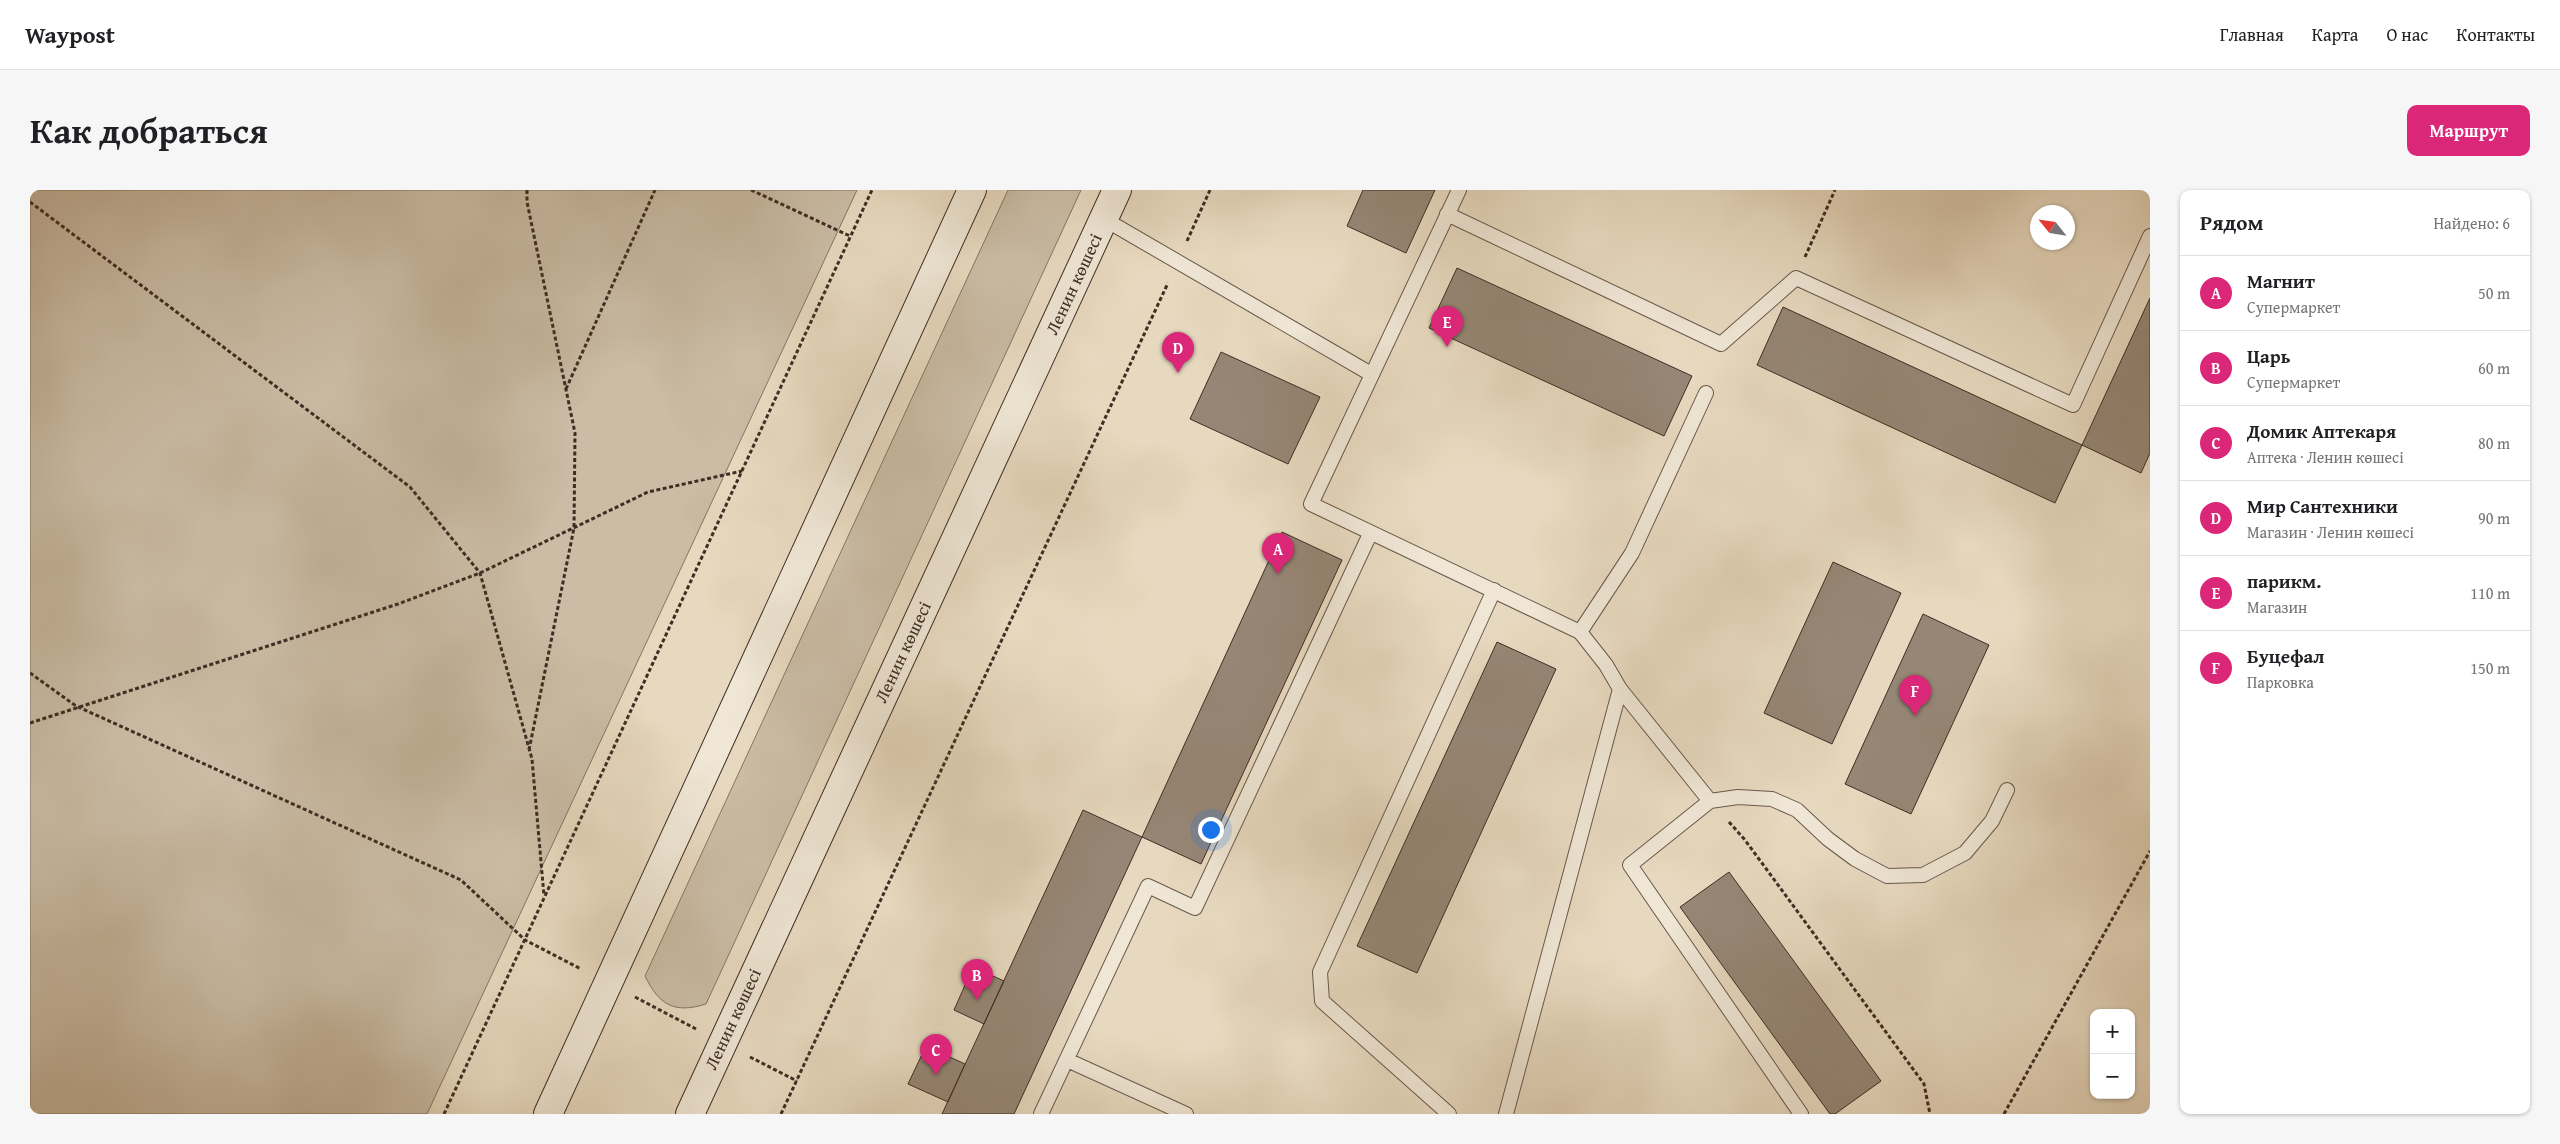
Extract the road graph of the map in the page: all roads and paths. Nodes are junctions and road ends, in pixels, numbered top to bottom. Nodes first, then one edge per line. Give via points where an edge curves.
1 (527, 190) edge
2 (655, 190) edge
3 (751, 190) edge
4 (872, 190) edge
5 (972, 190) edge
6 (1117, 190) edge
7 (1210, 190) edge
8 (1459, 190) edge
9 (1835, 190) edge
10 (30, 202) edge
11 (1447, 214) junction
12 (1104, 219) junction
13 (850, 236) junction
14 (2150, 236) edge
15 (1177, 261) junction
16 (1796, 278) junction
17 (1372, 374) junction
18 (566, 390) junction
19 (1706, 393) dead end
20 (742, 471) junction
21 (574, 528) junction
22 (1370, 534) junction
23 (480, 573) junction
24 (1494, 590) junction
25 (1580, 632) junction
26 (30, 674) edge
27 (1620, 689) junction
28 (76, 706) junction
29 (30, 722) edge
30 (529, 751) junction
31 (2006, 790) dead end
32 (1710, 802) junction
33 (2150, 851) edge
34 (544, 898) junction
35 (525, 940) junction
36 (608, 983) junction
37 (722, 1043) junction
38 (1066, 1060) junction
39 (796, 1081) junction
40 (444, 1114) edge
41 (548, 1114) edge
42 (690, 1114) edge
43 (781, 1114) edge
44 (1041, 1114) edge
45 (1186, 1114) edge
46 (1449, 1114) edge
47 (1506, 1114) edge
48 (1801, 1114) edge
49 (1930, 1114) edge
50 (2004, 1114) edge

1 - 18 path
2 - 18 path
3 - 13 path
4 - 13 path
5 - 36 main road
6 - 12 main road, Ленин көшесі
7 - 15 path
8 - 11 lane
9 - 16 path
10 - 23 path via 410,487
11 - 16 lane via 1721,344
11 - 17 lane
12 - 15 lane
12 - 37 main road, Ленин көшесі
13 - 20 path
14 - 16 lane via 2073,405
15 - 17 lane
15 - 39 path
17 - 22 lane via 1311,504
18 - 21 path via 575,433
19 - 25 lane via 1632,553
20 - 21 path via 648,492
20 - 34 path
21 - 23 path
21 - 30 path
22 - 24 lane
22 - 38 lane via 1196,908 1148,886
23 - 28 path via 398,604
23 - 30 path
24 - 25 lane
24 - 46 lane via 1320,972 1322,1001
25 - 27 lane
26 - 28 path
27 - 32 lane
27 - 47 lane
28 - 29 path
28 - 35 path via 461,880
30 - 34 path
31 - 32 lane via 1992,821 1965,853 1923,876 1887,876 1855,859 1797,810 1772,799 1738,797
32 - 48 lane via 1630,865
32 - 49 path via 1745,840 1924,1084
33 - 50 path
34 - 35 path
35 - 36 path
35 - 40 path
36 - 37 path
36 - 41 main road
37 - 39 path
37 - 42 main road, Ленин көшесі
38 - 44 lane
38 - 45 lane
39 - 43 path

